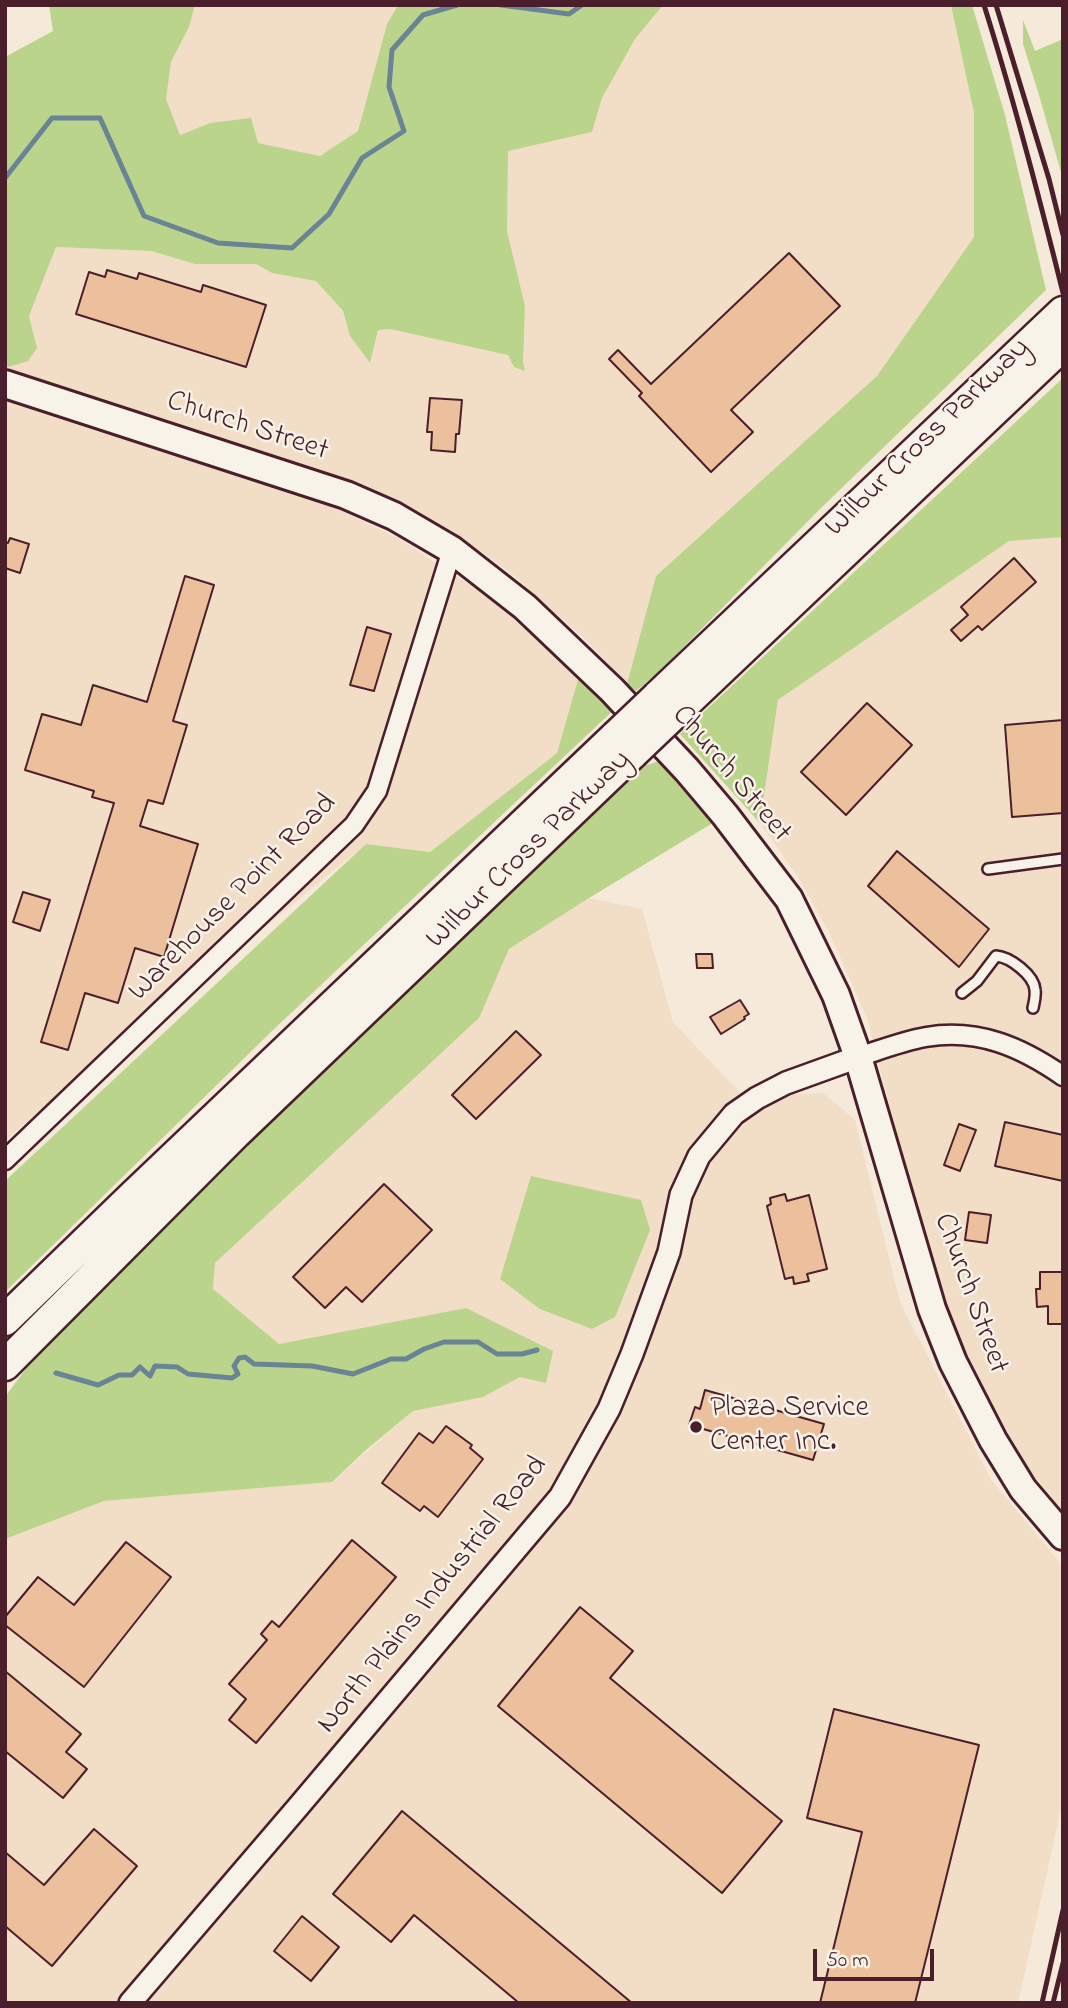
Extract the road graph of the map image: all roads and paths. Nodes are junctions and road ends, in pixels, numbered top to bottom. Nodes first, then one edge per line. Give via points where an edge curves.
1 (1056, 324) edge
2 (5, 384) edge
3 (452, 550) junction
4 (666, 705) junction
5 (625, 745) junction
6 (1063, 859) edge
7 (988, 869) dead end
8 (962, 993) dead end
9 (1033, 1008) dead end
10 (858, 1057) junction
11 (1063, 1076) edge
12 (5, 1160) edge
13 (5, 1320) edge
14 (5, 1365) edge
15 (1063, 1536) edge
16 (130, 2003) edge

1 - 4 highway, Wilbur Cross Parkway
1 - 4 highway, Wilbur Cross Parkway via 939,430
2 - 3 main road, Church Street via 346,495
3 - 10 main road, Church Street via 573,652 650,729 725,815 789,899 836,995
3 - 12 street, Warehouse Point Road via 377,791 354,825
4 - 5 highway, Wilbur Cross Parkway, bridge
5 - 13 highway, Wilbur Cross Parkway via 144,1186
5 - 14 highway, Wilbur Cross Parkway
6 - 7 lane
8 - 9 lane via 991,960 1002,957 1034,986
10 - 11 street via 915,1039 956,1034 1021,1050
10 - 15 main road, Church Street via 932,1309 953,1362 1023,1489
10 - 16 street, North Plains Industrial Road via 757,1098 734,1114 699,1156 681,1195 669,1252 632,1354 609,1409 560,1497

